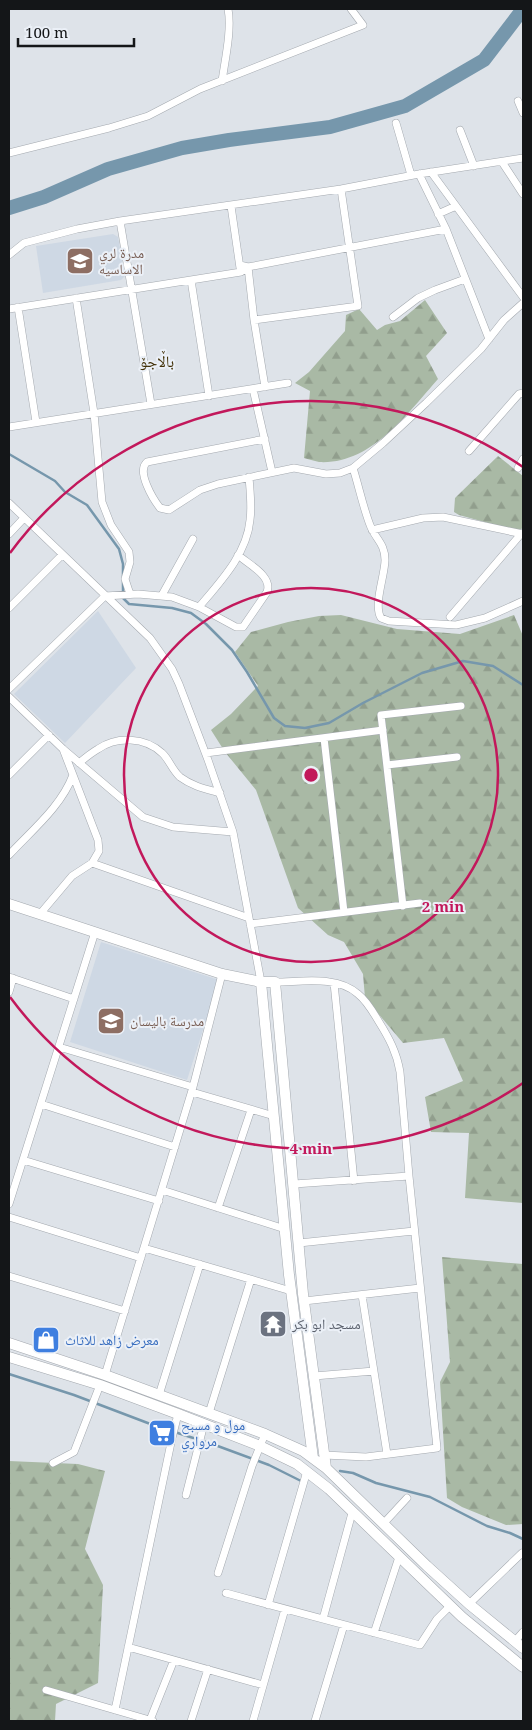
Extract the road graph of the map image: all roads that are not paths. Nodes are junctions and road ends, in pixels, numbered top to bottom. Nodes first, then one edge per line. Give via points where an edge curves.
1 (228, 9) edge
2 (351, 9) edge
3 (222, 81) junction
4 (518, 100) dead end
5 (523, 113) edge
6 (396, 123) dead end
7 (460, 130) dead end
8 (9, 154) edge
9 (523, 158) edge
10 (502, 162) junction
11 (474, 166) junction
12 (431, 172) junction
13 (415, 174) junction
14 (341, 188) junction
15 (523, 194) edge
16 (231, 206) junction
17 (456, 206) junction
18 (438, 214) junction
19 (120, 221) junction
20 (446, 229) junction
21 (349, 248) junction
22 (9, 255) edge
23 (248, 267) junction
24 (241, 268) junction
25 (465, 279) junction
26 (191, 280) junction
27 (132, 290) junction
28 (523, 297) edge
29 (76, 298) junction
30 (522, 306) edge
31 (18, 307) junction
32 (9, 309) edge
33 (393, 317) dead end
34 (254, 320) junction
35 (489, 340) junction
36 (288, 383) dead end
37 (264, 387) junction
38 (253, 389) junction
39 (523, 393) edge
40 (210, 396) junction
41 (151, 404) junction
42 (94, 413) junction
43 (36, 422) junction
44 (9, 426) edge
45 (265, 439) junction
46 (470, 451) dead end
47 (523, 459) edge
48 (353, 468) junction
49 (518, 468) dead end
50 (272, 472) junction
51 (249, 477) junction
52 (9, 504) edge
53 (24, 518) junction
54 (372, 530) junction
55 (9, 534) edge
56 (522, 534) edge
57 (193, 539) dead end
58 (62, 555) junction
59 (238, 555) junction
60 (130, 594) junction
61 (162, 595) junction
62 (105, 596) junction
63 (523, 601) edge
64 (200, 607) junction
65 (9, 608) edge
66 (450, 617) dead end
67 (9, 688) edge
68 (9, 697) edge
69 (461, 706) dead end
70 (383, 730) junction
71 (49, 735) junction
72 (324, 738) junction
73 (63, 749) junction
74 (206, 753) junction
75 (457, 756) dead end
76 (80, 763) junction
77 (387, 765) junction
78 (9, 775) edge
79 (73, 775) junction
80 (220, 793) junction
81 (233, 832) junction
82 (9, 855) edge
83 (92, 863) junction
84 (9, 904) edge
85 (420, 904) dead end
86 (403, 906) junction
87 (344, 912) junction
88 (40, 914) junction
89 (250, 921) junction
90 (95, 932) junction
91 (222, 974) junction
92 (11, 978) edge
93 (261, 982) junction
94 (275, 982) junction
95 (334, 983) junction
96 (9, 992) edge
97 (74, 999) junction
98 (59, 1047) junction
99 (193, 1090) junction
100 (41, 1104) junction
101 (251, 1110) junction
102 (274, 1116) junction
103 (175, 1147) junction
104 (291, 1154) junction
105 (278, 1156) junction
106 (22, 1160) junction
107 (409, 1176) junction
108 (354, 1181) junction
109 (294, 1184) junction
110 (162, 1190) junction
111 (159, 1201) junction
112 (9, 1204) edge
113 (218, 1208) junction
114 (9, 1217) edge
115 (285, 1229) junction
116 (414, 1231) junction
117 (299, 1243) junction
118 (144, 1248) junction
119 (141, 1258) junction
120 (200, 1264) junction
121 (302, 1273) junction
122 (289, 1275) junction
123 (9, 1276) edge
124 (251, 1279) junction
125 (420, 1288) junction
126 (291, 1291) junction
127 (362, 1295) junction
128 (304, 1301) junction
129 (124, 1311) junction
130 (9, 1343) edge
131 (48, 1356) junction
132 (9, 1357) edge
133 (306, 1361) junction
134 (46, 1368) junction
135 (374, 1370) junction
136 (105, 1375) junction
137 (314, 1376) junction
138 (98, 1390) junction
139 (159, 1395) junction
140 (209, 1413) junction
141 (178, 1414) junction
142 (203, 1429) junction
143 (265, 1434) junction
144 (258, 1450) junction
145 (387, 1454) junction
146 (324, 1455) junction
147 (313, 1458) junction
148 (53, 1464) dead end
149 (326, 1468) junction
150 (307, 1470) junction
151 (186, 1495) dead end
152 (406, 1498) dead end
153 (352, 1513) junction
154 (383, 1524) junction
155 (522, 1553) dead end
156 (399, 1557) junction
157 (218, 1573) dead end
158 (226, 1593) dead end
159 (460, 1595) junction
160 (268, 1604) junction
161 (469, 1604) junction
162 (450, 1606) junction
163 (285, 1609) junction
164 (323, 1619) junction
165 (344, 1625) junction
166 (523, 1632) edge
167 (374, 1633) junction
168 (515, 1641) junction
169 (128, 1647) junction
170 (523, 1648) edge
171 (174, 1660) junction
172 (523, 1667) edge
173 (208, 1669) junction
174 (263, 1684) junction
175 (46, 1690) dead end
176 (118, 1711) junction
177 (120, 1721) edge
178 (152, 1721) edge
179 (191, 1721) edge
180 (252, 1721) edge
181 (315, 1721) edge

1 - 3 street
2 - 3 street via 363,25
3 - 8 street via 148,116
4 - 5 street
6 - 13 street
7 - 11 street
9 - 10 street
10 - 11 street
10 - 15 street
11 - 12 street
12 - 13 street
12 - 17 street
13 - 14 street
13 - 18 street
14 - 16 street
14 - 21 street
16 - 19 street
16 - 24 street
17 - 18 street
17 - 28 street
18 - 20 street
19 - 22 street via 24,243
19 - 27 street
20 - 21 street
20 - 25 street
21 - 23 street
21 - 34 street via 358,306
23 - 24 street
23 - 34 street
24 - 26 street
25 - 33 street via 418,298
25 - 35 street
26 - 27 street
26 - 40 street
27 - 29 street
27 - 41 street
29 - 31 street
29 - 42 street
30 - 35 street via 504,320
31 - 32 street
31 - 43 street
34 - 37 street
35 - 48 street via 426,404
36 - 37 street
37 - 38 street
38 - 40 street
38 - 45 street
39 - 46 street
40 - 41 street
41 - 42 street
42 - 43 street
42 - 60 street via 102,502 111,525 130,556 125,579
43 - 44 street
45 - 50 street
45 - 51 street via 147,462 143,469 151,493 160,508 166,510 172,510 206,487
47 - 49 street
48 - 50 street via 333,474 294,468
48 - 54 street
50 - 51 street
51 - 59 street via 250,521
52 - 53 street
53 - 55 street
53 - 58 street
54 - 56 street via 442,517
54 - 63 street via 384,552 378,610 383,619 456,625 486,618
56 - 66 street
57 - 61 street
58 - 62 street
58 - 65 street
59 - 64 street
59 - 64 street via 268,583 267,592 247,623 236,627
60 - 61 street
60 - 62 street
61 - 64 street
62 - 67 street
62 - 74 street via 162,653 179,684
68 - 71 street
69 - 70 street via 382,715
70 - 72 street
70 - 77 street
71 - 73 street
71 - 78 street
72 - 74 street
72 - 87 street
73 - 76 street
73 - 79 street
74 - 80 street
75 - 77 street
76 - 80 street via 99,747 135,739 150,743 164,754 180,777 197,787
76 - 81 street via 143,818 173,827
77 - 86 street
79 - 82 street via 59,801
79 - 83 street via 98,840 99,851
80 - 81 street
81 - 89 street
83 - 88 street via 72,876
83 - 89 street
84 - 88 street
85 - 86 street
86 - 87 street
87 - 89 street
88 - 90 street
89 - 93 street
90 - 91 street
90 - 97 street
91 - 93 street
91 - 99 street
92 - 96 street
92 - 97 street
93 - 94 street
93 - 102 street
94 - 95 street
94 - 104 street
95 - 107 street via 353,990 363,998 394,1048 400,1072
95 - 108 street
97 - 98 street
98 - 99 street
98 - 100 street
99 - 101 street
99 - 103 street
100 - 103 street
100 - 106 street
101 - 102 street
101 - 113 street
102 - 105 street
103 - 110 street
104 - 105 street
104 - 109 street
105 - 115 street
106 - 111 street
106 - 112 street
107 - 108 street
107 - 116 street
108 - 109 street
109 - 117 street
110 - 111 street
110 - 113 street
111 - 118 street
113 - 115 street
114 - 119 street
115 - 122 street
116 - 117 street
116 - 125 street
117 - 121 street
118 - 119 street
118 - 120 street
119 - 129 street
120 - 124 street
120 - 139 street
121 - 122 street
121 - 128 street
122 - 126 street
123 - 129 street
124 - 126 street
124 - 140 street
125 - 127 street
125 - 145 street via 437,1448
126 - 133 street
127 - 128 street
127 - 135 street
128 - 133 street
129 - 136 street
130 - 131 street
131 - 134 street
131 - 136 street
132 - 134 street
133 - 137 street
133 - 147 street
134 - 138 street
135 - 137 street
135 - 145 street
136 - 139 street
137 - 146 street
138 - 141 street
138 - 148 street via 74,1452
139 - 140 street
140 - 143 street
141 - 142 street
141 - 169 street
142 - 144 street
142 - 151 street
143 - 144 street
143 - 147 street
144 - 150 street via 290,1460
144 - 157 street
145 - 146 street via 366,1458
146 - 149 street
147 - 149 street
149 - 154 street
150 - 153 street
150 - 160 street
152 - 154 street
153 - 156 street
153 - 164 street
154 - 159 street
155 - 161 street
156 - 162 street
156 - 167 street
158 - 160 street
159 - 161 street
159 - 162 street
160 - 163 street
161 - 168 street
162 - 167 street via 420,1646
162 - 172 street
163 - 164 street
163 - 174 street
164 - 165 street
165 - 167 street
165 - 181 street
166 - 168 street
168 - 170 street
169 - 171 street
169 - 176 street
171 - 173 street
171 - 178 street
173 - 174 street
173 - 179 street
174 - 180 street
175 - 176 street
176 - 177 street
176 - 178 street

